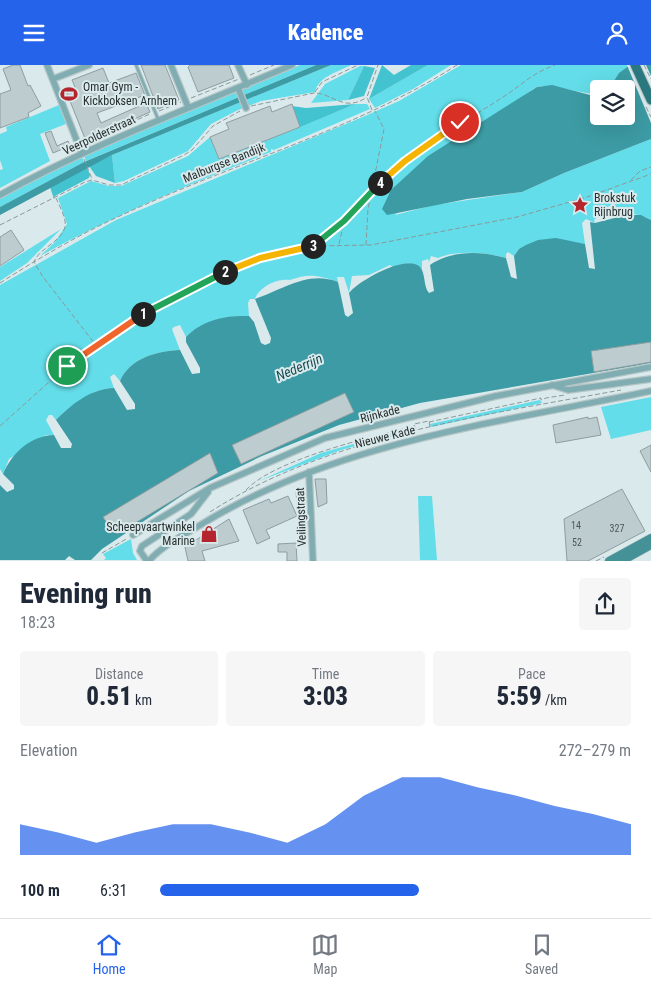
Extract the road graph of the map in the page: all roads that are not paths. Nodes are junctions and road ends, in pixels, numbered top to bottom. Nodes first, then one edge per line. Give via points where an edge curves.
1 (47, 65) edge
2 (89, 65) edge
3 (136, 65) edge
4 (171, 65) edge
5 (238, 65) edge
6 (292, 65) edge
7 (635, 65) edge
8 (53, 79) junction
9 (247, 85) junction
10 (238, 90) junction
11 (651, 100) edge
12 (188, 107) junction
13 (245, 107) road end
14 (158, 119) junction
15 (83, 156) junction
16 (0, 195) edge
17 (651, 367) edge
18 (648, 379) edge
19 (550, 384) junction
20 (650, 391) edge
21 (309, 472) junction
22 (210, 488) junction
23 (132, 535) road end
24 (651, 538) edge
25 (651, 545) edge
26 (621, 559) edge
27 (148, 561) edge
28 (313, 561) edge
29 (609, 561) edge

1 - 8 street
2 - 8 street
3 - 14 lane
4 - 12 street
5 - 9 street
6 - 9 street, Veerpolderstraat
7 - 11 main road
8 - 15 street
9 - 10 street, Veerpolderstraat
10 - 12 street, Veerpolderstraat
10 - 13 street
12 - 14 street, Veerpolderstraat
14 - 15 street, Veerpolderstraat
15 - 16 street, Veerpolderstraat
17 - 19 street, Rijnkade
18 - 19 street, Nieuwe Kade via 568,391
18 - 20 street, Nieuwe Kade
19 - 22 street, Rijnkade via 325,438
20 - 21 street, Nieuwe Kade via 388,445
21 - 27 street, Nieuwe Kade via 231,506
21 - 28 street, Veilingstraat
22 - 23 street, Rijnkade
22 - 27 street, Nieuwe Kade via 191,514 142,546 140,551
24 - 26 main road
25 - 26 main road
26 - 29 main road

